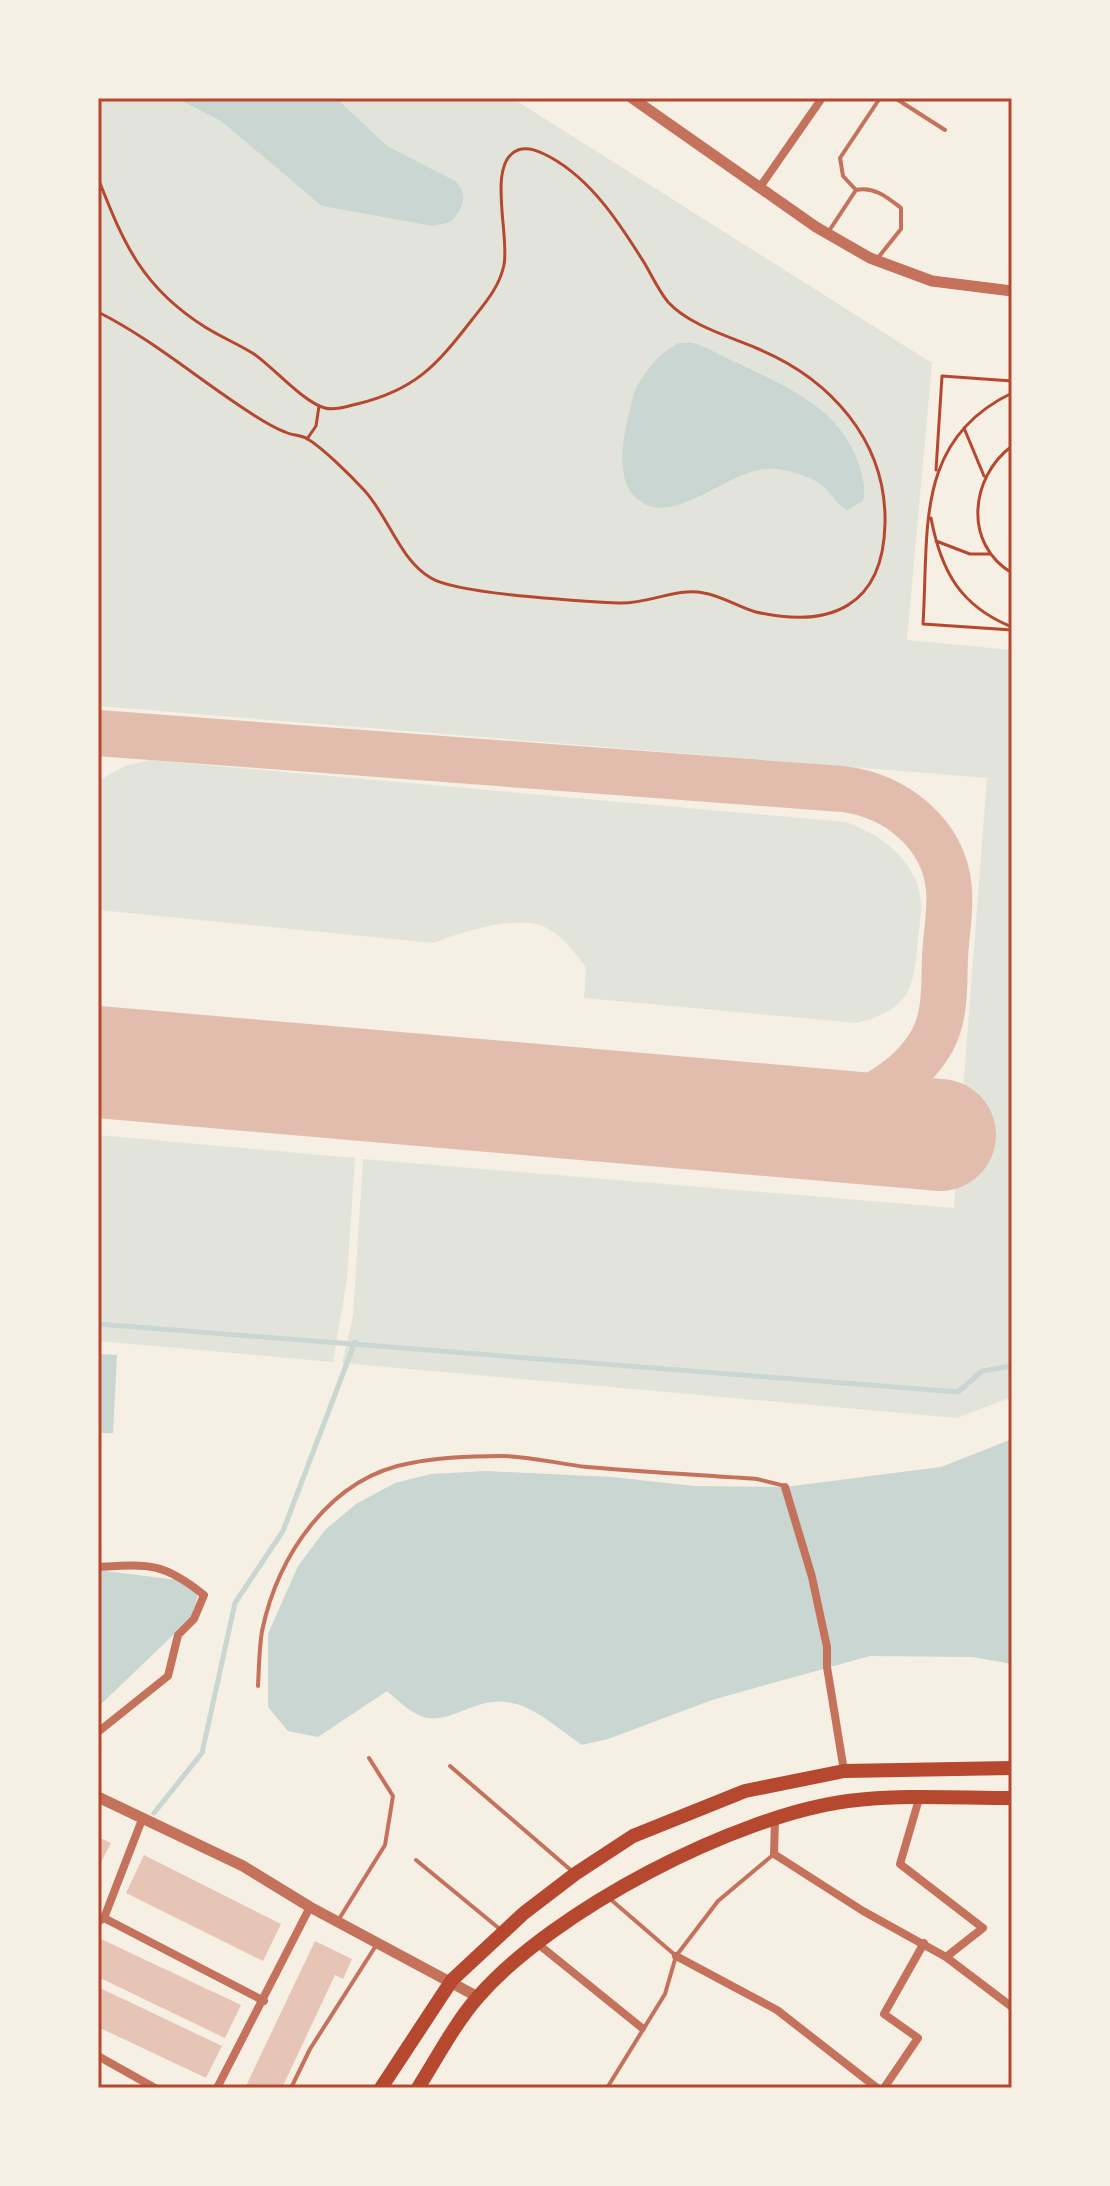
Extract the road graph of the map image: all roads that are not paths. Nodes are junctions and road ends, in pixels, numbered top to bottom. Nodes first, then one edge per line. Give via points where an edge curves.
1 (632, 98) edge
2 (822, 98) edge
3 (880, 98) edge
4 (895, 98) edge
5 (945, 130) dead end
6 (760, 187) junction
7 (856, 190) junction
8 (827, 234) junction
9 (875, 260) junction
10 (1012, 291) edge
11 (785, 1487) joint
12 (98, 1567) edge
13 (258, 1686) dead end
14 (98, 1732) edge
15 (369, 1758) dead end
16 (450, 1766) dead end
17 (1012, 1768) edge
18 (844, 1771) junction
19 (98, 1797) edge
20 (1012, 1798) edge
21 (919, 1799) junction
22 (143, 1817) junction
23 (775, 1817) junction
24 (774, 1854) junction
25 (416, 1860) dead end
26 (575, 1874) junction
27 (607, 1896) junction
28 (310, 1907) junction
29 (101, 1920) edge
30 (338, 1921) junction
31 (503, 1931) junction
32 (378, 1942) junction
33 (924, 1943) junction
34 (538, 1944) junction
35 (676, 1956) junction
36 (946, 1957) junction
37 (452, 1980) junction
38 (478, 1997) junction
39 (264, 2001) junction
40 (1012, 2007) edge
41 (642, 2028) junction
42 (98, 2056) edge
43 (155, 2088) edge
44 (217, 2088) edge
45 (291, 2088) edge
46 (381, 2088) edge
47 (418, 2088) edge
48 (608, 2088) edge
49 (877, 2088) edge
50 (884, 2088) edge

1 - 6 street
2 - 6 street
3 - 7 lane via 840,158 843,176
4 - 5 lane
6 - 8 street
7 - 8 lane
7 - 9 lane via 871,189 901,208 901,229
8 - 9 street
9 - 10 street via 932,281
11 - 13 lane via 757,1479 506,1456 408,1463 380,1473 329,1503 300,1541 276,1584 262,1632
11 - 18 street via 827,1647
12 - 14 street via 151,1564 180,1576 204,1595 194,1619 178,1635 168,1676
15 - 30 lane via 393,1796 385,1845
16 - 26 lane
17 - 18 main road
18 - 26 main road via 745,1791 633,1836
19 - 22 street
20 - 21 main road
21 - 23 main road via 848,1801
21 - 36 street via 900,1864 983,1928
22 - 28 street via 243,1866
22 - 29 street
23 - 24 street
23 - 27 main road via 640,1875
24 - 33 street
24 - 35 lane via 718,1901
25 - 31 lane
26 - 31 main road
27 - 34 main road
27 - 35 lane
28 - 30 street
28 - 39 street
29 - 39 street
30 - 32 street
31 - 37 main road
32 - 37 street
32 - 45 lane
33 - 36 street
33 - 50 street via 884,2014 918,2038
34 - 38 main road
34 - 41 street
35 - 41 lane via 665,1994
35 - 49 street via 777,2010
36 - 40 street
37 - 38 street
37 - 46 main road
38 - 47 main road
39 - 44 street
41 - 48 lane
42 - 43 street

